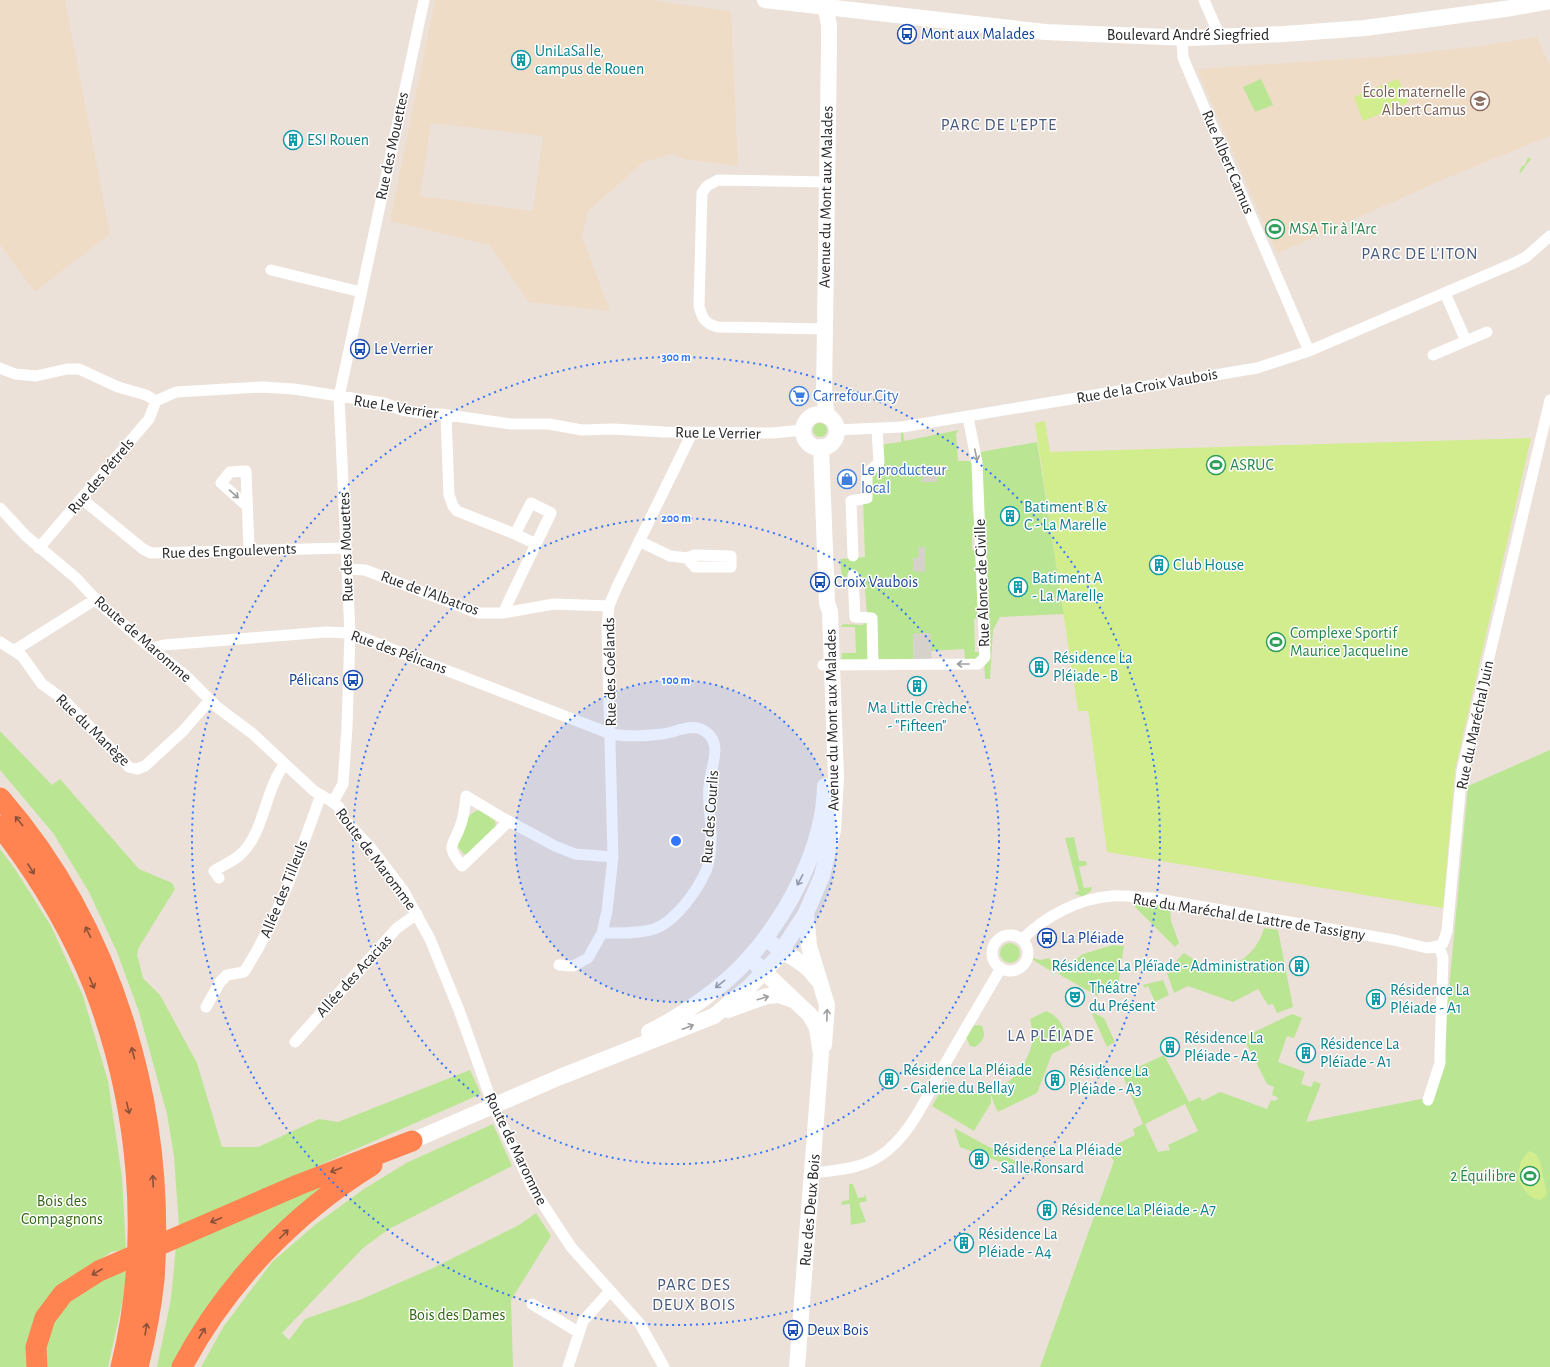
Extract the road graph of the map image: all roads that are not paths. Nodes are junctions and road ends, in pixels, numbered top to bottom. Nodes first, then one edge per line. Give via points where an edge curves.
1 (424, 0) edge
2 (765, 0) edge
3 (1204, 0) edge
4 (1550, 1) edge
5 (825, 4) edge
6 (1182, 37) junction
7 (1220, 37) junction
8 (826, 182) junction
9 (1550, 236) edge
10 (271, 270) dead end
11 (361, 292) junction
12 (1445, 293) junction
13 (825, 329) junction
14 (1486, 332) dead end
15 (1466, 341) junction
16 (1309, 351) junction
17 (1433, 355) dead end
18 (0, 368) edge
19 (339, 397) junction
20 (1550, 400) edge
21 (156, 401) junction
22 (446, 415) junction
23 (822, 415) junction
24 (968, 417) junction
25 (878, 429) junction
26 (803, 430) junction
27 (836, 430) junction
28 (692, 433) junction
29 (821, 447) junction
30 (82, 499) junction
31 (248, 506) dead end
32 (0, 508) edge
33 (515, 534) junction
34 (639, 541) junction
35 (536, 544) junction
36 (39, 548) junction
37 (346, 548) junction
38 (249, 549) junction
39 (853, 556) dead end
40 (687, 558) dead end
41 (347, 569) junction
42 (853, 575) dead end
43 (96, 598) junction
44 (609, 606) junction
45 (503, 613) junction
46 (350, 633) junction
47 (0, 642) edge
48 (152, 648) junction
49 (14, 650) junction
50 (873, 664) junction
51 (830, 665) junction
52 (210, 700) junction
53 (611, 734) junction
54 (284, 765) junction
55 (320, 795) junction
56 (0, 798) edge
57 (333, 802) junction
58 (508, 822) junction
59 (0, 826) edge
60 (613, 858) junction
61 (219, 878) dead end
62 (806, 913) junction
63 (417, 914) junction
64 (602, 933) junction
65 (764, 938) junction
66 (1022, 940) junction
67 (1439, 946) junction
68 (782, 951) junction
69 (749, 958) junction
70 (559, 965) dead end
71 (1001, 968) junction
72 (764, 972) junction
73 (820, 983) junction
74 (798, 1002) junction
75 (206, 1007) dead end
76 (714, 1016) junction
77 (295, 1042) dead end
78 (821, 1054) junction
79 (560, 1077) junction
80 (1428, 1100) dead end
81 (412, 1141) junction
82 (813, 1173) junction
83 (146, 1222) junction
84 (145, 1282) junction
85 (610, 1291) junction
86 (532, 1304) dead end
87 (578, 1332) junction
88 (571, 1365) edge
89 (37, 1367) edge
90 (121, 1367) edge
91 (138, 1367) edge
92 (182, 1367) edge
93 (664, 1367) edge
94 (797, 1367) edge

1 - 11 street, Rue des Mouettes
2 - 5 street, Boulevard André Siegfried
3 - 7 street
4 - 7 street, Boulevard André Siegfried via 1383,26
5 - 6 street, Boulevard André Siegfried via 1045,32
5 - 8 street, Avenue du Mont aux Malades via 829,47
6 - 7 street, Boulevard André Siegfried
6 - 16 street, Rue Albert Camus via 1186,66
8 - 13 street, Avenue du Mont aux Malades
8 - 13 street via 718,180 707,186 702,193 699,306 705,321 718,327
9 - 12 street, Rue de la Croix Vaubois via 1526,257
10 - 11 street
11 - 19 street, Rue des Mouettes
12 - 15 street
12 - 16 street, Rue de la Croix Vaubois
13 - 23 street, Avenue du Mont aux Malades
14 - 15 street
15 - 17 street
16 - 24 street, Rue de la Croix Vaubois via 1257,368
18 - 21 street via 15,374 36,376 67,369 79,370
19 - 21 street, Rue Le Verrier via 294,389 242,387 176,392
19 - 22 street, Rue Le Verrier via 384,404 402,410
19 - 37 street, Rue des Mouettes
20 - 67 street, Rue du Maréchal Juin via 1462,771 1447,931 1443,943
21 - 30 street, Rue des Pétrels via 149,419
22 - 28 street, Rue Le Verrier via 495,422 549,424 582,430 613,428
22 - 33 street via 449,494 453,506 457,511
23 - 26 street via 809,418
23 - 27 street via 833,421
24 - 25 street, Rue de la Croix Vaubois
24 -> 50 street, Rue Alonce de Civille via 978,463 985,658 978,664
25 - 27 street, Rue de la Croix Vaubois
25 - 39 street via 879,463 867,474 867,498 851,501
26 - 28 street, Rue Le Verrier via 772,433
26 - 29 street via 807,442 815,447
27 - 29 street via 830,444
28 - 34 street, Rue des Goélands
29 - 51 street, Avenue du Mont aux Malades via 827,603 821,620
30 - 36 street, Rue des Pétrels
30 - 38 street, Rue des Engoulevents via 149,552 161,554
31 - 38 street
32 - 36 street, Route de Maromme
33 - 35 street
33 - 35 street via 531,503 551,513
34 - 40 street via 670,556
34 - 44 street, Rue des Goélands
35 - 45 street
36 - 43 street, Route de Maromme
37 - 38 street, Rue des Engoulevents
37 - 41 street, Rue des Mouettes
41 - 45 street, Rue de l'Albatros via 365,570 478,613
41 - 46 street, Rue des Mouettes
42 - 50 street via 855,617 872,618
43 - 48 street, Route de Maromme
43 - 49 street
44 - 45 street, Rue de l'Albatros via 554,604
44 - 53 street, Rue des Goélands via 607,626
46 - 48 street, Rue des Pélicans via 326,632
46 - 53 street, Rue des Pélicans
46 - 57 street, Rue des Mouettes via 343,784
47 - 49 street, Rue du Manège
48 - 52 street, Route de Maromme
49 - 52 street, Rue du Manège via 22,656 42,684 64,699 129,767 137,769 145,766 183,731
50 - 51 street, Rue Alonce de Civille
51 - 62 street, Avenue du Mont aux Malades via 836,799 834,823 822,876
51 -> 65 street, Avenue du Mont aux Malades via 825,805 815,845 802,877
52 - 54 street, Route de Maromme
53 - 60 street, Rue des Goélands
53 - 64 street, Rue des Courlis via 662,734 700,728 710,736 716,751 709,786 711,842 706,870 690,898 673,916 655,928 638,932
54 - 55 street, Route de Maromme
54 - 61 street via 249,843 241,854 214,871
55 - 57 street, Route de Maromme
55 - 75 street, Allée des Tilleuls via 282,904 261,946 244,972 227,975 220,982
83 -> 56 highway via 152,1165 145,1110 137,1071 116,998 88,932 69,896 30,836
57 - 63 street, Route de Maromme via 339,807 343,818 371,848 403,890
58 - 58 street via 466,796 462,824 451,845 453,855 462,866
58 - 60 street via 575,854
59 -> 83 highway via 51,901 94,987 110,1034 131,1120
60 - 64 street, Rue des Goélands
62 - 68 street, Avenue du Mont aux Malades
62 - 73 street, Rue des Deux Bois via 809,946
63 - 77 street, Allée des Acacias via 397,928
63 - 85 street, Route de Maromme via 439,959 494,1108 533,1189 571,1247
64 - 70 street, Rue des Goélands via 588,958 573,966
65 - 68 street, Rue des Deux Bois
65 - 69 street, Avenue du Mont aux Malades
66 - 67 street, Rue du Maréchal de Lattre de Tassigny via 1040,922 1052,915 1075,905 1112,896 1152,898 1427,948
66 - 71 street via 1028,949 1024,964 1011,971
66 - 71 street via 1005,936 996,943 992,954 996,964
67 - 80 street via 1443,958 1440,1063
68 - 72 street, Avenue du Mont aux Malades
68 - 73 street, Rue des Deux Bois via 804,963
69 - 72 street, Rue des Deux Bois
69 -> 79 street, Avenue du Mont aux Malades via 733,974 663,1026
71 - 82 street via 922,1105 895,1145 880,1157 857,1168
72 - 74 street, Rue des Deux Bois
72 - 76 street, Avenue du Mont aux Malades
78 -> 73 street, Rue des Deux Bois via 826,1041 828,1013
76 -> 74 street via 767,996 779,995
74 - 78 street, Rue des Deux Bois via 814,1021
79 -> 76 street, Avenue du Mont aux Malades
78 - 82 street, Rue des Deux Bois
79 - 81 street, Avenue du Mont aux Malades
81 -> 89 highway via 298,1185 99,1271 63,1294 45,1318 36,1347
92 -> 81 highway via 231,1290 289,1229 340,1186
82 - 94 street, Rue des Deux Bois
83 - 84 highway
84 - 90 highway
91 -> 84 highway
85 - 87 street via 583,1321
85 - 93 street, Route de Maromme via 640,1324
86 - 87 street
87 - 88 street

